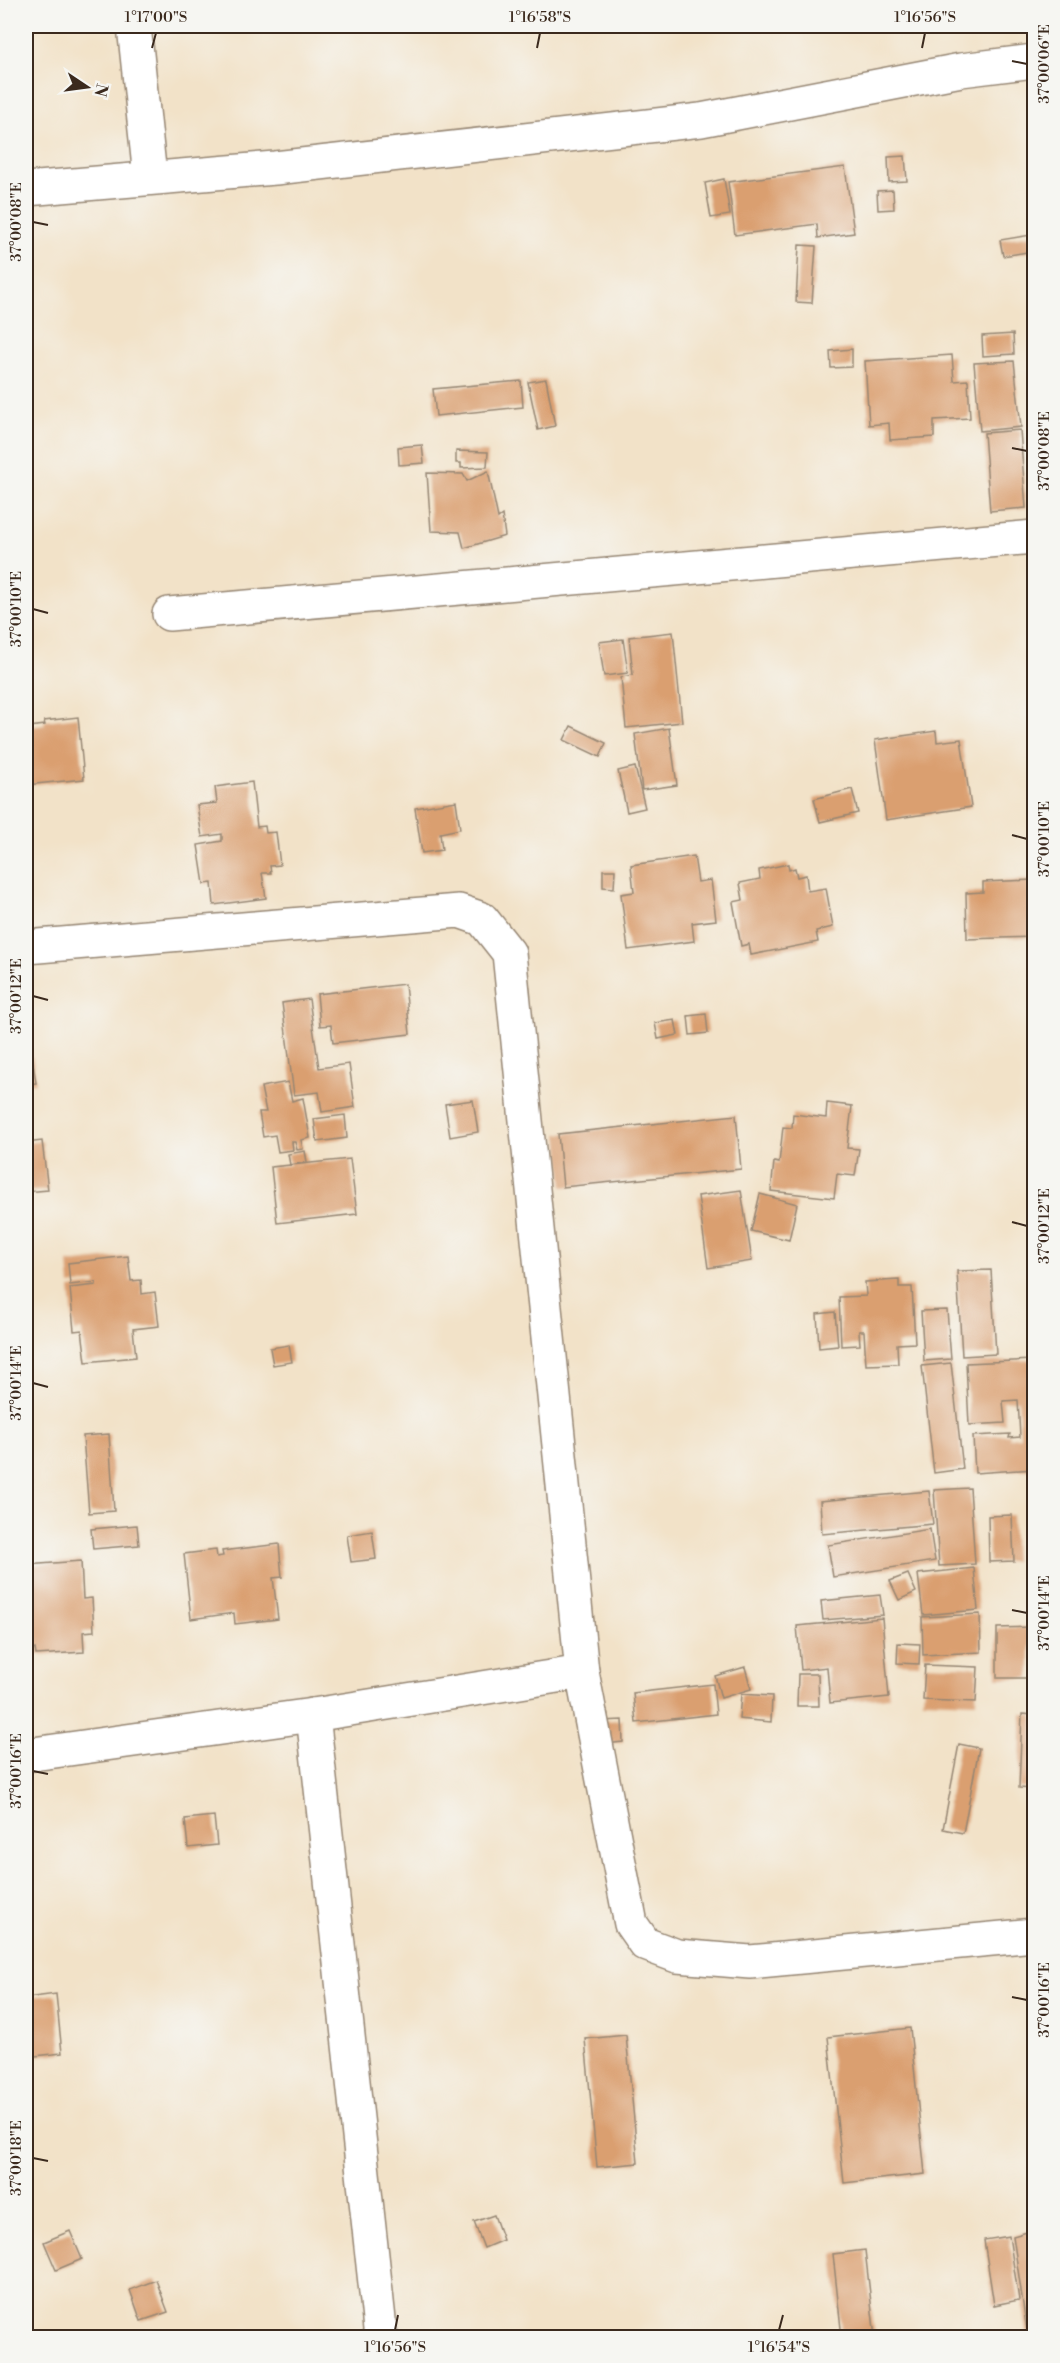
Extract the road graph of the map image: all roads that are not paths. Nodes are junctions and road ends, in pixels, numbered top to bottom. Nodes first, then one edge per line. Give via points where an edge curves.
1 (134, 26) edge
2 (1035, 61) edge
3 (150, 177) junction
4 (26, 189) edge
5 (1035, 537) edge
6 (169, 614) dead end
7 (26, 947) edge
8 (582, 1672) junction
9 (313, 1715) junction
10 (26, 1755) edge
11 (1035, 1935) edge
12 (381, 2337) edge

1 - 3 street
2 - 3 street via 961,70 702,120 287,166
3 - 4 street
5 - 6 street
7 - 8 street via 459,911 482,918 508,953
8 - 9 street
8 - 11 street via 631,1924 645,1944 677,1956 750,1962
9 - 10 street
9 - 12 street

